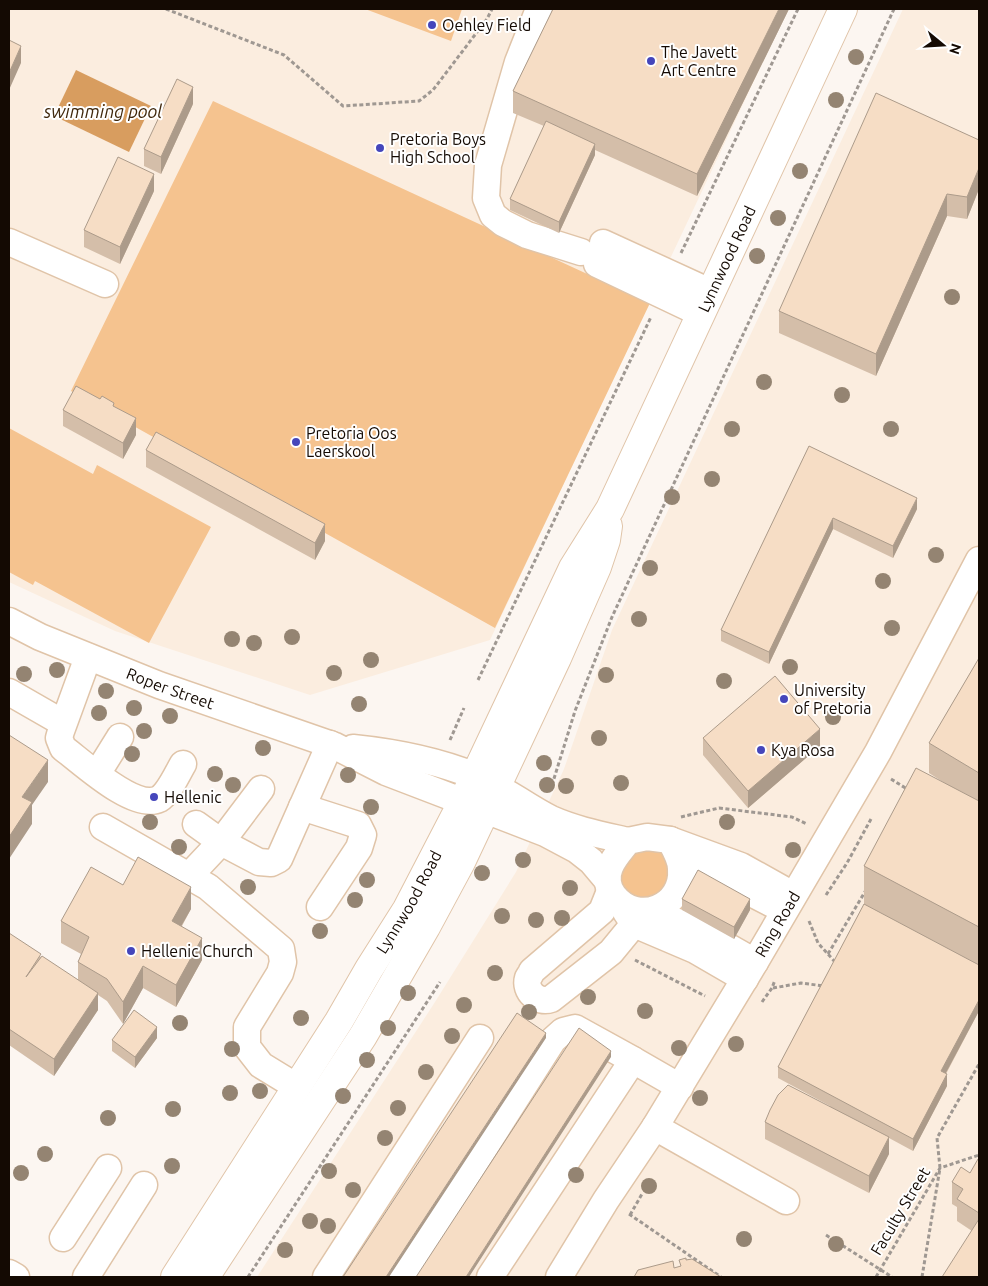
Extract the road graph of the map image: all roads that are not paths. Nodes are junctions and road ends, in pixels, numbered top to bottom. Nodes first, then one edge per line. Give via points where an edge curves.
1 (539, 9) edge
2 (843, 9) edge
3 (9, 242) edge
4 (105, 284) dead end
5 (705, 302) junction
6 (979, 560) edge
7 (9, 620) edge
8 (88, 657) junction
9 (9, 692) edge
10 (64, 723) junction
11 (120, 737) dead end
12 (332, 745) junction
13 (183, 764) dead end
14 (97, 774) junction
15 (261, 788) dead end
16 (479, 793) junction
17 (302, 807) junction
18 (196, 824) dead end
19 (103, 827) dead end
20 (662, 839) junction
21 (628, 841) junction
22 (221, 842) junction
23 (680, 864) junction
24 (189, 876) junction
25 (612, 891) junction
26 (789, 902) junction
27 (320, 907) dead end
28 (645, 915) junction
29 (750, 970) junction
30 (480, 1038) dead end
31 (633, 1060) junction
32 (297, 1087) junction
33 (680, 1087) junction
34 (655, 1127) junction
35 (108, 1168) dead end
36 (144, 1186) dead end
37 (786, 1201) dead end
38 (63, 1238) dead end
39 (9, 1273) edge
40 (16, 1277) edge
41 (86, 1277) edge
42 (175, 1277) edge
43 (205, 1277) edge
44 (326, 1277) edge
45 (402, 1277) edge
46 (490, 1277) edge
47 (559, 1277) edge

1 - 5 street via 518,62 488,165 486,198 493,215 527,235 594,253
2 - 5 main road, Lynnwood Road
3 - 4 street
5 - 16 main road, Lynnwood Road via 610,509 606,540 557,658
6 - 26 street, Ring Road via 867,770
7 - 8 street, Roper Street
8 - 10 street
8 - 12 street, Roper Street
9 - 10 street
10 - 14 street via 59,738 63,748
11 - 14 street
12 - 16 street, Roper Street via 386,772
12 - 17 street
13 - 14 street via 160,798 150,801 131,797
15 - 22 street
16 - 21 street via 572,827
16 - 25 street via 528,826 565,842 592,860
16 - 32 main road, Lynnwood Road
16 - 43 main road, Lynnwood Road via 461,862 431,919 362,1036
17 - 22 street via 279,859 271,863 259,862
17 - 27 street via 358,825 363,835 359,848
18 - 22 street
19 - 24 street
20 - 21 street
20 - 23 street
20 - 26 street via 741,866
21 - 25 street via 610,867
22 - 24 street
23 - 26 street
23 - 28 street via 681,875 672,898
24 - 32 street via 208,887 281,949 283,962 280,973 247,1027 247,1047 262,1065
25 - 28 street
25 - 28 street via 602,911 532,971 527,981 528,989 540,1001 551,999 611,952
26 - 29 street, Ring Road
28 - 29 street via 704,933
29 - 33 street, Ring Road
30 - 44 street
31 - 33 street
31 - 45 street via 575,1028 563,1031 553,1040
31 - 46 street
32 - 42 main road, Lynnwood Road
33 - 34 street, Ring Road
34 - 37 street
34 - 47 street, Ring Road
35 - 38 street
36 - 41 street
39 - 40 street

